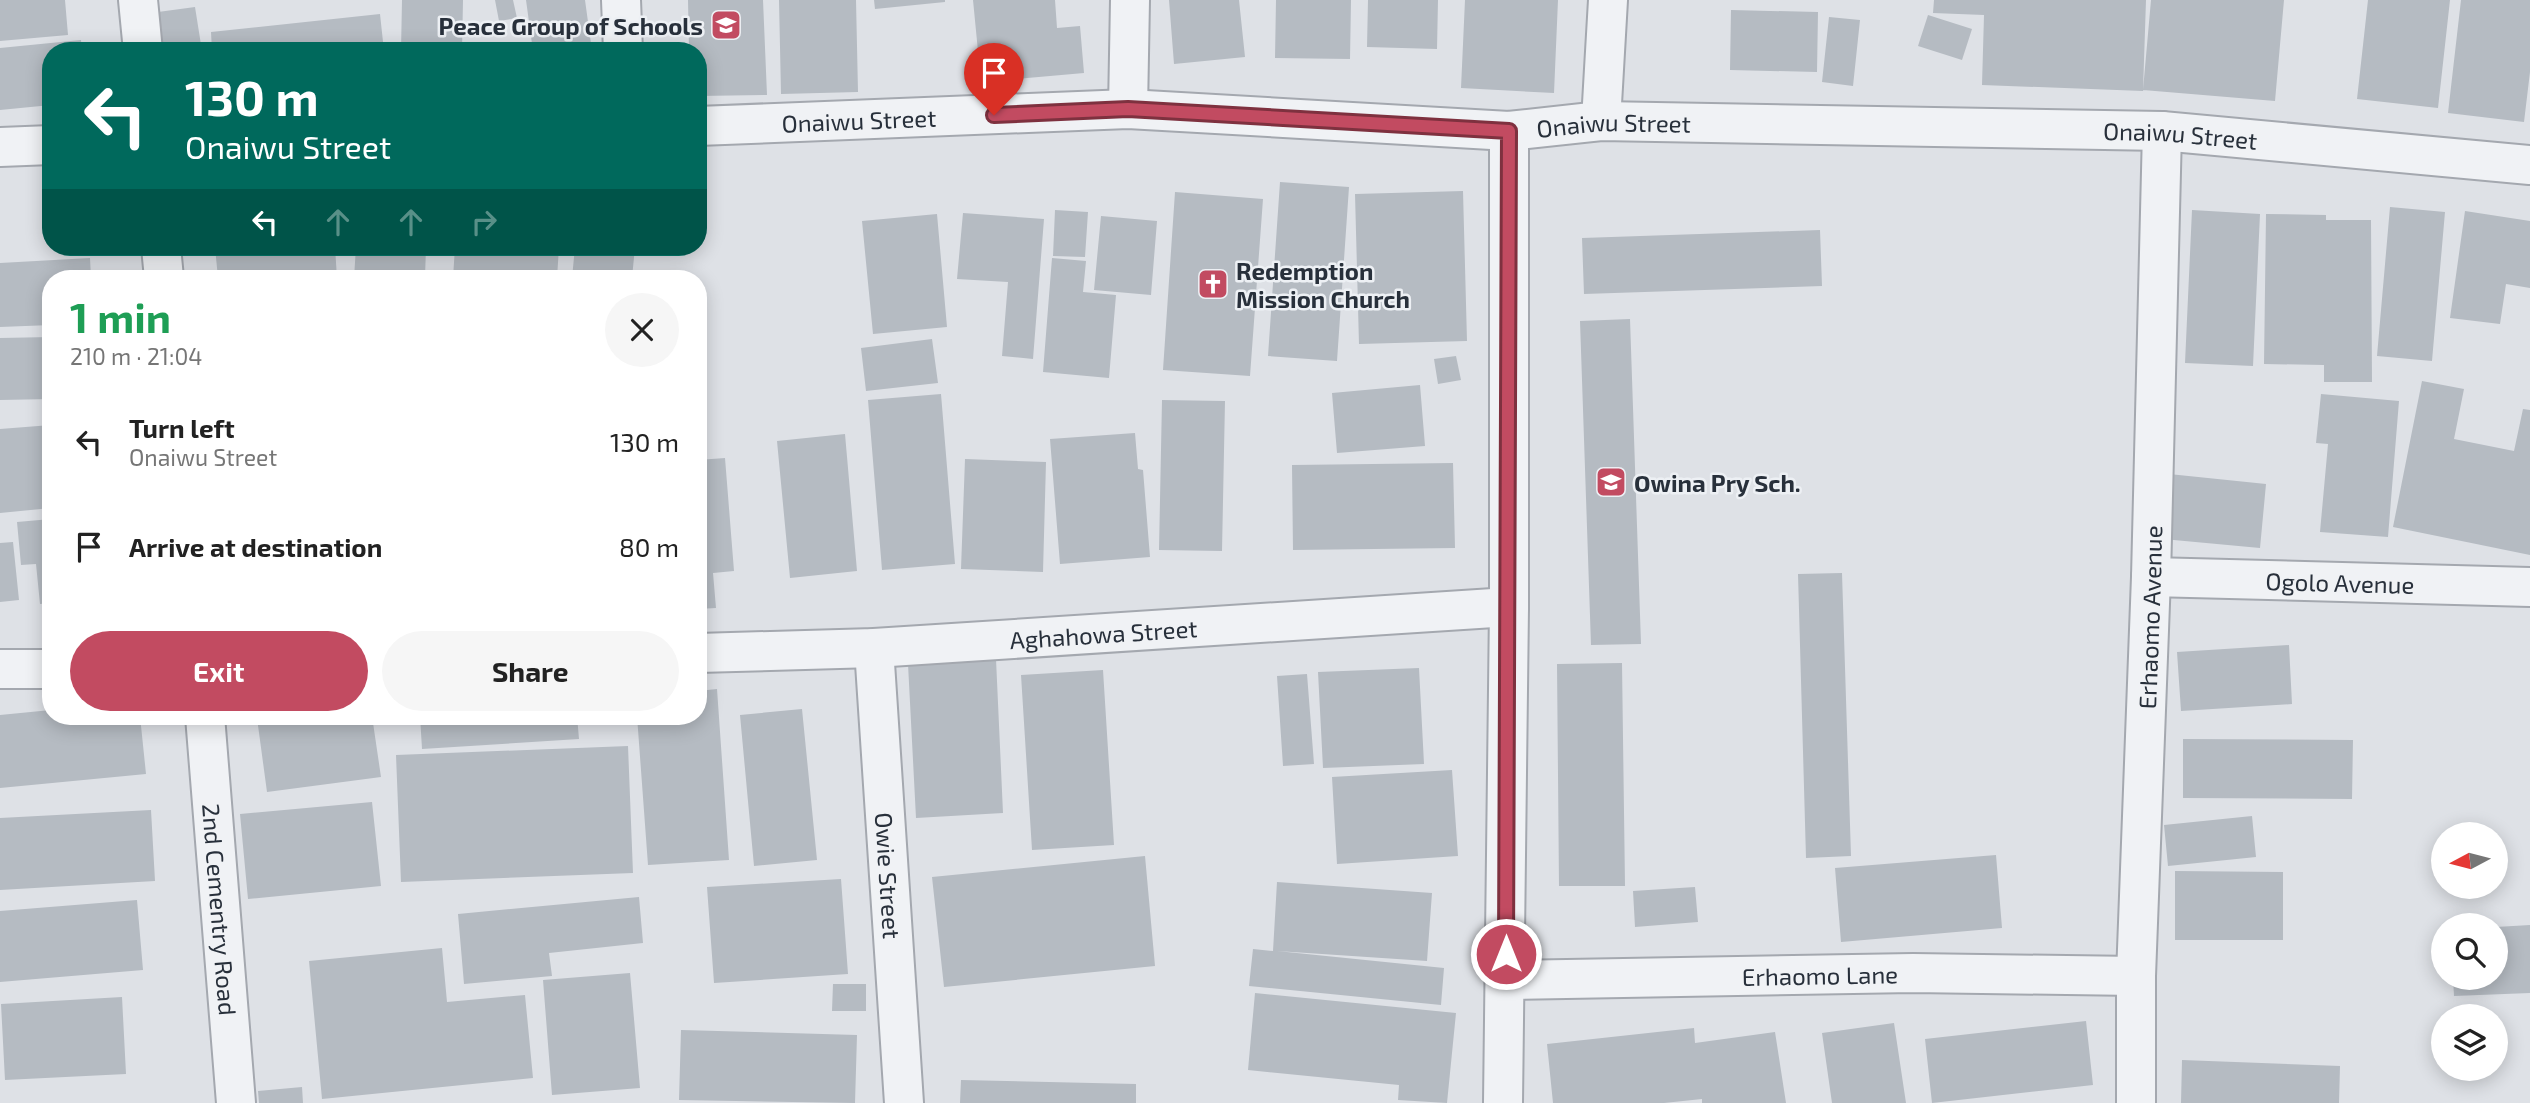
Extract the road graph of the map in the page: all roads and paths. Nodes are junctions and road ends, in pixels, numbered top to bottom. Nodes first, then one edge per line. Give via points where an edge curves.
1 (138, 0) edge
2 (621, 0) edge
3 (1130, 0) edge
4 (1608, 0) edge
5 (142, 42) edge
6 (623, 42) edge
7 (1128, 109) junction
8 (1601, 121) junction
9 (707, 126) edge
10 (1509, 131) junction
11 (2162, 131) junction
12 (42, 145) edge
13 (0, 147) edge
14 (2530, 165) edge
15 (2151, 577) junction
16 (2530, 587) edge
17 (1509, 607) junction
18 (874, 648) junction
19 (707, 653) edge
20 (42, 668) edge
21 (0, 669) edge
22 (206, 725) edge
23 (2136, 976) junction
24 (1506, 980) junction
25 (236, 1103) edge
26 (904, 1103) edge
27 (1503, 1103) edge
28 (2136, 1103) edge

1 - 5 street
2 - 6 street
3 - 7 street
4 - 8 street
7 - 9 street, Onaiwu Street
7 - 10 street, Onaiwu Street
8 - 10 street, Onaiwu Street
8 - 11 street, Onaiwu Street
10 - 17 street
11 - 14 street, Onaiwu Street
11 - 15 street, Erhaomo Avenue
12 - 13 street
15 - 16 street, Ogolo Avenue
15 - 23 street, Erhaomo Avenue
17 - 18 street, Aghahowa Street
17 - 24 street
18 - 19 street, Aghahowa Street
18 - 26 street, Owie Street
20 - 21 street
22 - 25 street, 2nd Cementry Road
23 - 24 street, Erhaomo Lane via 1913,973
23 - 28 street, Erhaomo Avenue
24 - 27 street

